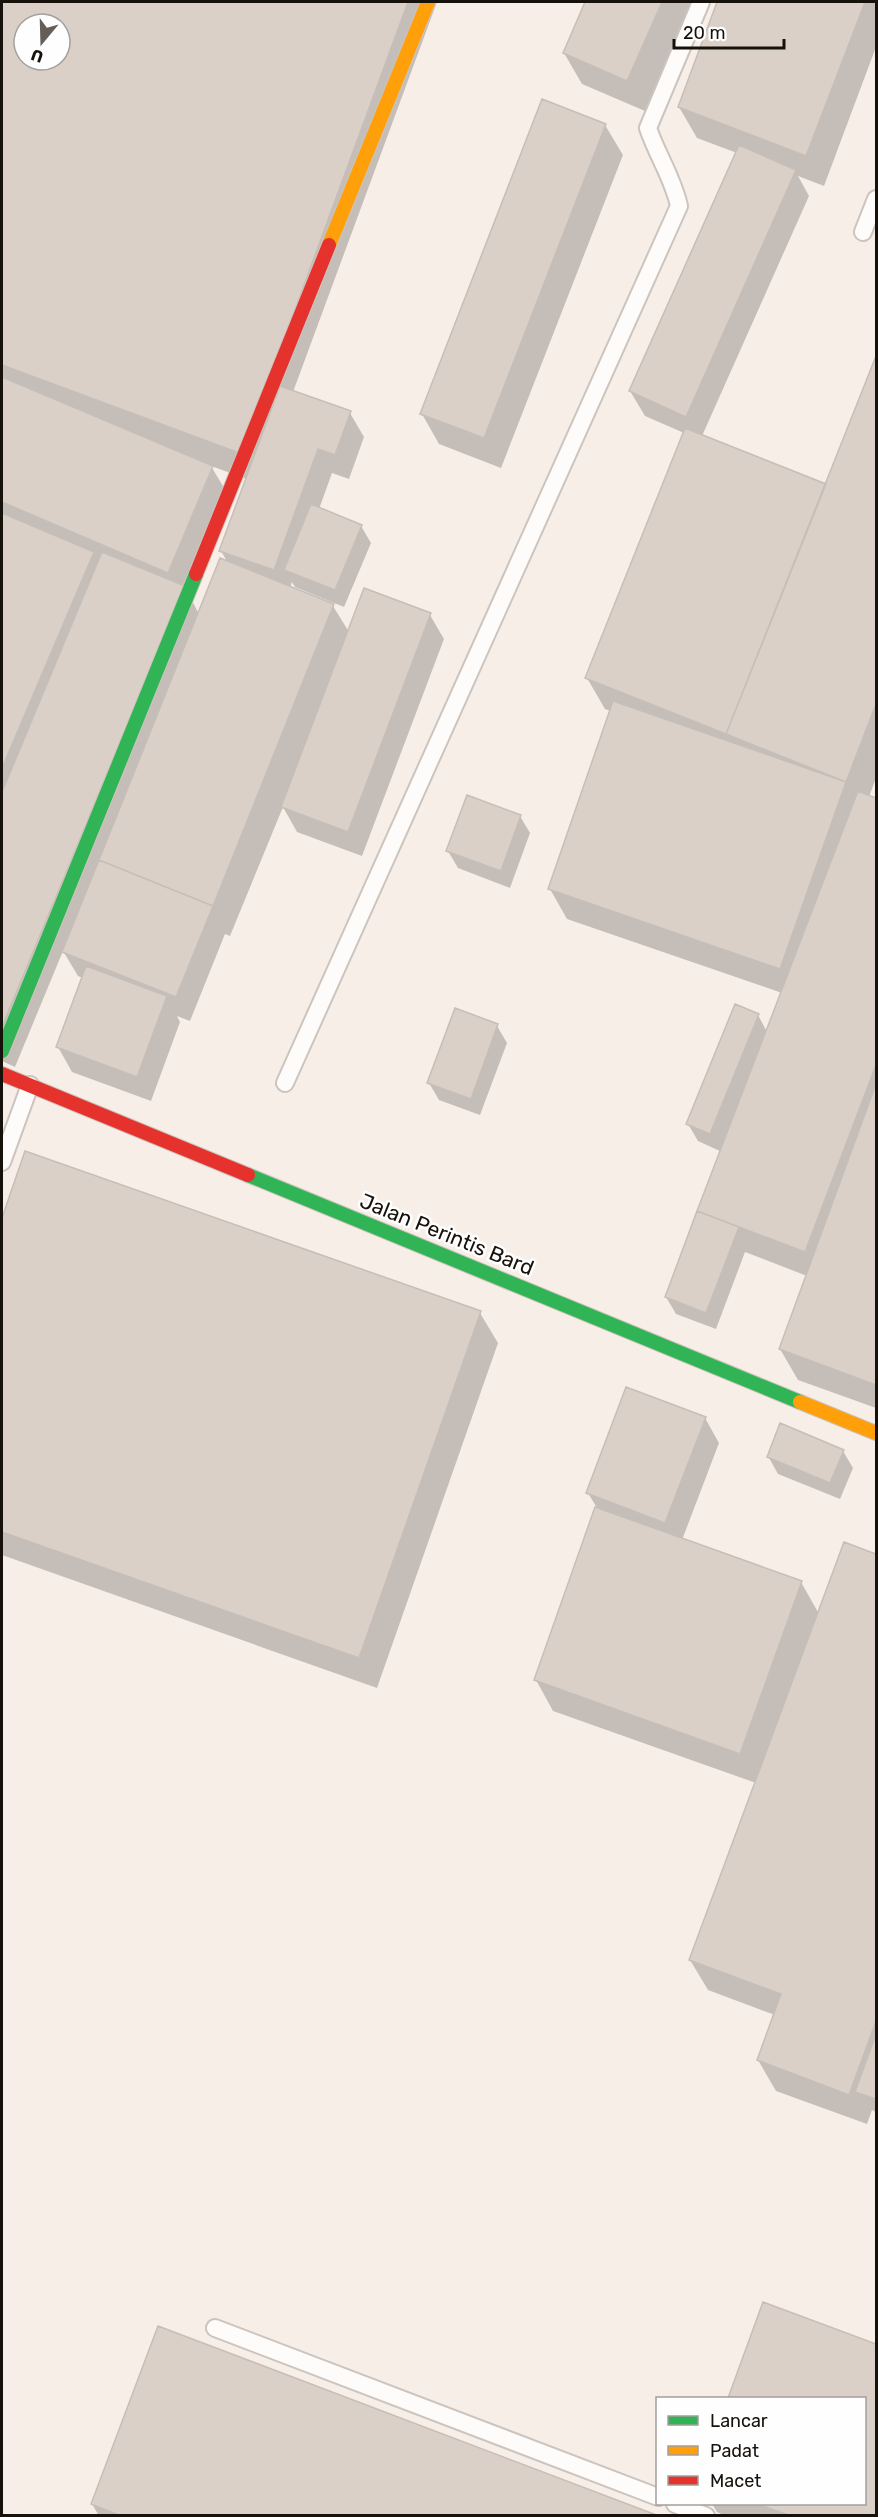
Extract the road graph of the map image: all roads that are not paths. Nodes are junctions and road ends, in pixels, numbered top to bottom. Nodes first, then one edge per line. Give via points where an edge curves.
1 (428, 2) edge
2 (700, 2) edge
3 (876, 199) edge
4 (863, 232) dead end
5 (2, 1051) edge
6 (2, 1074) edge
7 (285, 1083) dead end
8 (30, 1085) junction
9 (2, 1162) edge
10 (876, 1433) edge
11 (215, 2328) dead end
12 (656, 2497) edge
13 (678, 2505) edge
14 (706, 2516) edge

1 - 5 street
2 - 7 lane via 648,128 675,185 679,206
3 - 4 lane
6 - 8 street, Jalan Perintis Bard
8 - 9 lane
8 - 10 street, Jalan Perintis Bard
11 - 12 lane
13 - 14 lane

